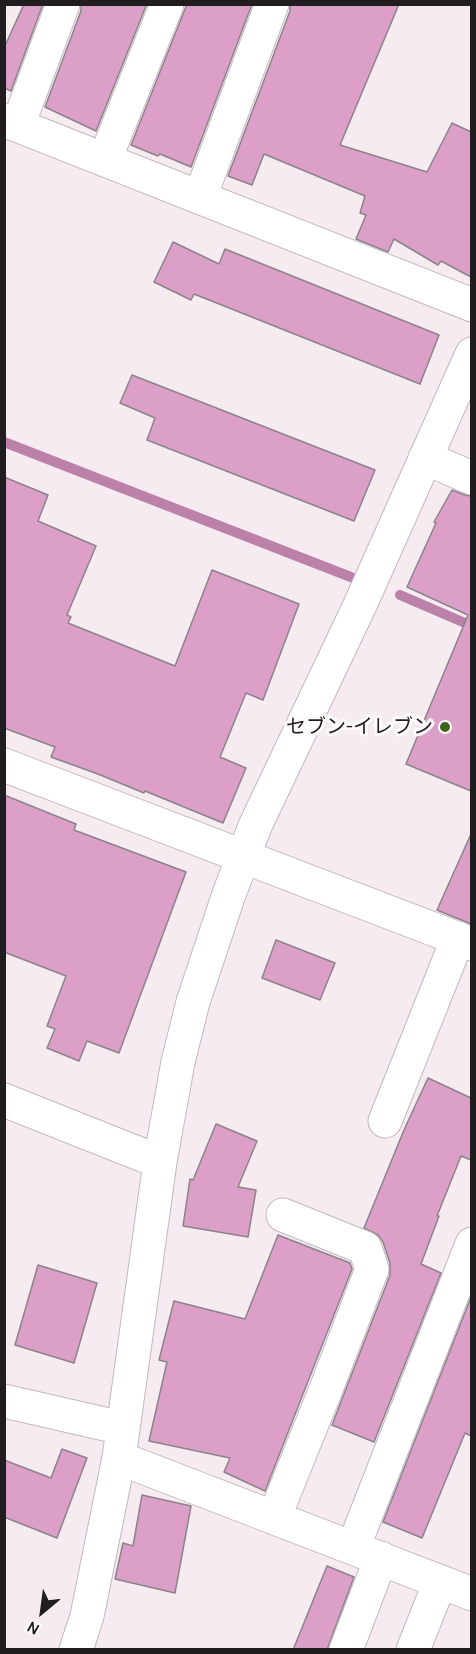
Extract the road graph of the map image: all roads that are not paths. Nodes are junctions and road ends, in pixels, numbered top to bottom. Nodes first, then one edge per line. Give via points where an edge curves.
1 (63, 4) edge
2 (167, 4) edge
3 (272, 4) edge
4 (11, 123) edge
5 (105, 159) junction
6 (200, 197) junction
7 (471, 305) edge
8 (471, 354) edge
9 (425, 458) junction
10 (471, 478) edge
11 (4, 765) edge
12 (243, 856) junction
13 (465, 941) edge
14 (4, 1100) edge
15 (385, 1121) dead end
16 (160, 1162) junction
17 (282, 1215) dead end
18 (471, 1244) edge
19 (4, 1401) edge
20 (120, 1443) junction
21 (274, 1518) junction
22 (367, 1553) junction
23 (440, 1582) junction
24 (471, 1594) edge
25 (76, 1650) edge
26 (346, 1650) edge
27 (413, 1650) edge

1 - 4 street
2 - 5 street
3 - 6 street
4 - 5 street
5 - 6 street
6 - 7 street
8 - 9 street
9 - 10 street
9 - 12 street via 306,735
11 - 12 street
12 - 13 street via 325,881
12 - 16 street via 193,1002
13 - 15 street
14 - 16 street
16 - 20 street
17 - 21 street via 365,1248 372,1269
18 - 22 street
19 - 20 street
20 - 21 street
20 - 25 street via 87,1616
21 - 22 street
22 - 23 street
22 - 26 street
23 - 24 street
23 - 27 street

